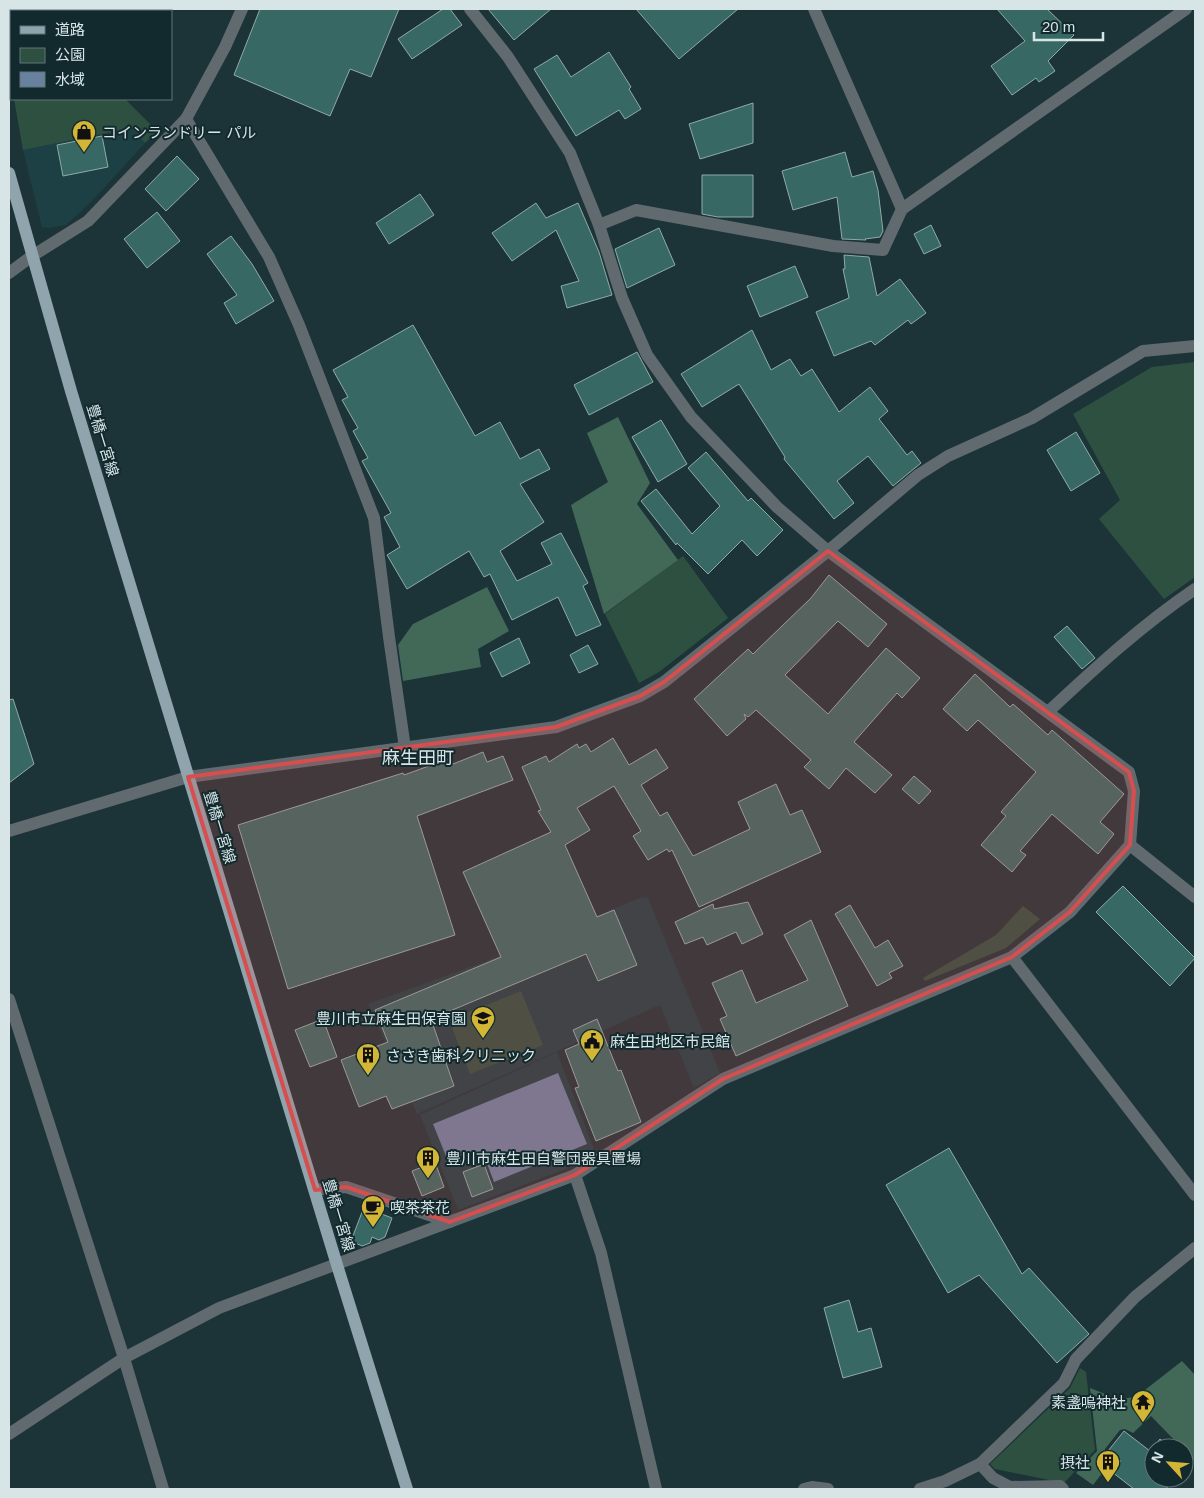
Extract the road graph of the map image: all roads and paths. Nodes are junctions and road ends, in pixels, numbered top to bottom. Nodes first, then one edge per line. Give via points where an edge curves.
1 (242, 9) edge
2 (470, 9) edge
3 (814, 9) edge
4 (1186, 9) edge
5 (186, 119) junction
6 (9, 173) edge
7 (902, 209) junction
8 (599, 225) junction
9 (32, 256) junction
10 (9, 273) edge
11 (1195, 346) edge
12 (828, 551) junction
13 (1195, 590) edge
14 (1048, 712) junction
15 (405, 748) junction
16 (188, 777) junction
17 (9, 831) edge
18 (1130, 845) junction
19 (1195, 897) edge
20 (1012, 957) junction
21 (9, 1000) edge
22 (575, 1175) junction
23 (315, 1190) junction
24 (1195, 1195) edge
25 (450, 1222) junction
26 (1195, 1248) edge
27 (337, 1265) junction
28 (124, 1358) junction
29 (9, 1434) edge
30 (980, 1464) junction
31 (163, 1489) edge
32 (408, 1489) edge
33 (656, 1489) edge
34 (804, 1489) edge
35 (828, 1489) edge
36 (920, 1489) edge
37 (1063, 1489) edge

1 - 5 street via 226,47
2 - 8 street via 508,57 570,153
3 - 7 street
4 - 7 street
5 - 9 street via 88,220
5 - 15 street via 269,256 374,518
6 - 9 main road, 豊橋一宮線
7 - 8 street via 883,250 833,246 636,210
8 - 12 street via 622,298 647,355 691,417 777,508
9 - 10 street
9 - 16 main road, 豊橋一宮線
11 - 12 street via 1143,351 1032,418 948,456 918,475
12 - 14 street
12 - 15 street via 664,682 640,696 556,727
13 - 14 street via 1098,665
14 - 18 street via 1129,772 1134,791
15 - 16 street
16 - 17 street
16 - 23 main road, 豊橋一宮線
18 - 19 street
18 - 20 street via 1070,912
20 - 22 street via 723,1079
20 - 24 street
21 - 28 street
22 - 25 street
22 - 33 street via 601,1253
23 - 25 street via 346,1187
23 - 27 main road, 豊橋一宮線
25 - 27 street
26 - 30 street via 1135,1297 1076,1359 1064,1383
27 - 28 street via 219,1308
27 - 32 main road, 豊橋一宮線
28 - 29 street
28 - 31 street
30 - 36 street
30 - 37 street via 993,1478 1010,1487 1060,1486
34 - 35 street

